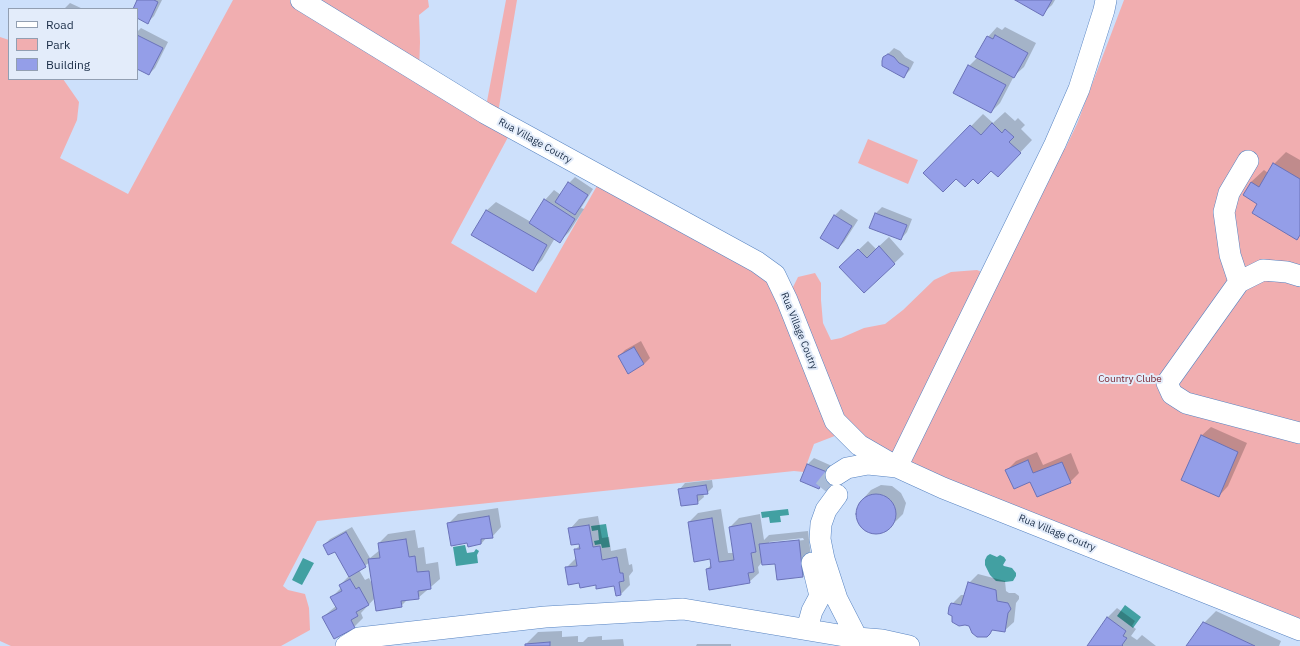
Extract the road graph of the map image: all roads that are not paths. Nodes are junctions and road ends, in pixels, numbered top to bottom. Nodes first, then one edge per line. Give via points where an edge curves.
1 (301, 0) edge
2 (1106, 0) edge
3 (1248, 161) dead end
4 (1300, 276) edge
5 (1239, 282) junction
6 (1300, 433) edge
7 (897, 467) junction
8 (836, 486) junction
9 (807, 629) junction
10 (1300, 630) edge
11 (858, 638) junction
12 (346, 646) edge
13 (909, 646) edge

1 - 7 street, Rua Village Coutry via 485,113 775,274 835,421 859,445
2 - 7 street via 1079,89 1055,144
3 - 5 street via 1229,193 1224,212 1230,255
4 - 5 street via 1263,270
5 - 6 street via 1167,383 1172,394 1186,403
7 - 8 street via 868,464 847,468
7 - 10 street, Rua Village Coutry via 943,488
8 - 9 street via 816,506 810,522 808,541 820,596
8 - 11 street via 821,524 820,539 837,599
9 - 11 street
9 - 12 street via 683,609 544,617 359,638
11 - 13 street

